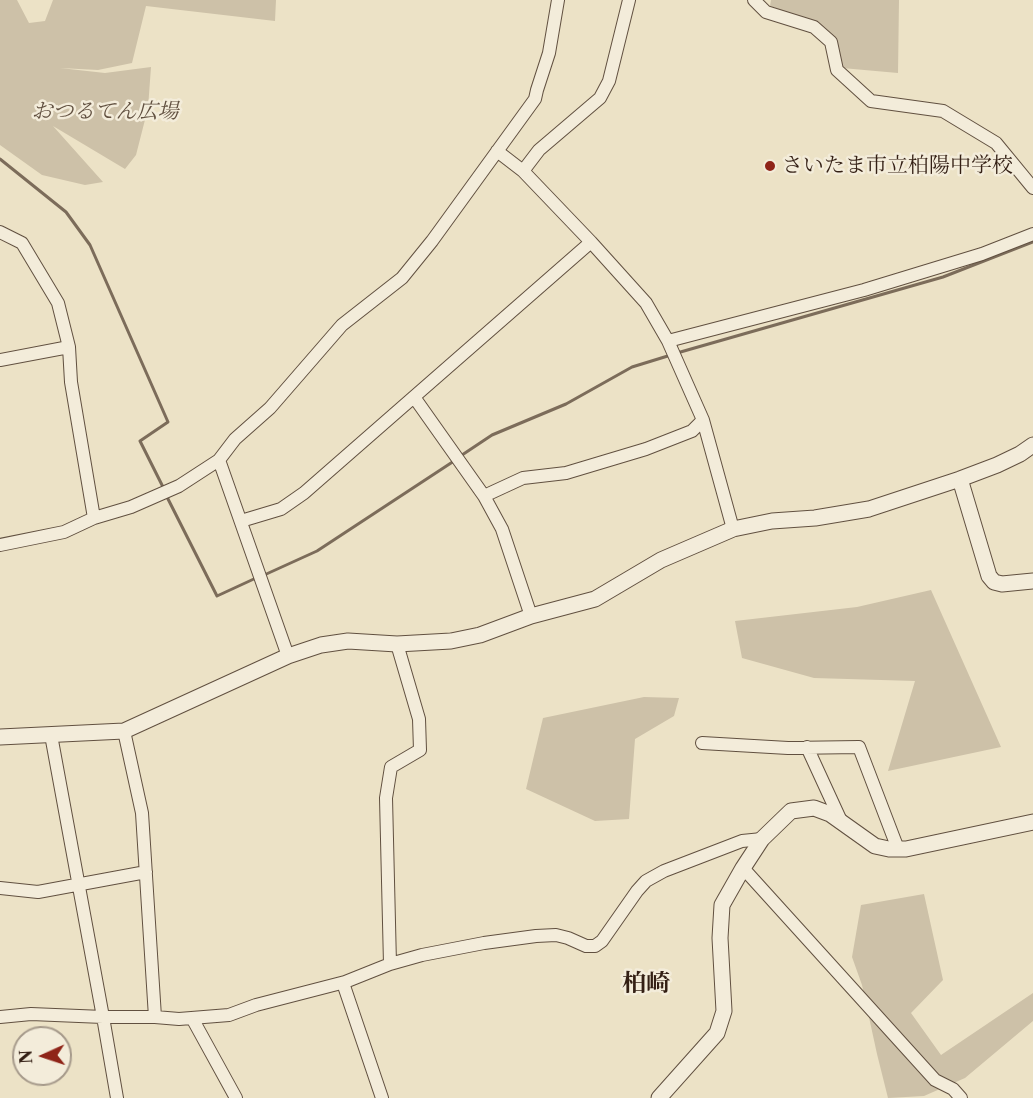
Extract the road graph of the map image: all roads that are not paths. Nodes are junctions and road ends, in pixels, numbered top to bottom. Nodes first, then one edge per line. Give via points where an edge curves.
1 (558, 0) edge
2 (629, 0) edge
3 (754, 0) edge
4 (497, 151) junction
5 (523, 171) junction
6 (1033, 188) edge
7 (0, 232) edge
8 (1033, 234) edge
9 (591, 242) junction
10 (668, 341) junction
11 (69, 347) junction
12 (0, 360) edge
13 (414, 397) junction
14 (703, 420) junction
15 (1033, 445) edge
16 (219, 459) junction
17 (960, 479) junction
18 (484, 496) junction
19 (94, 518) junction
20 (241, 521) junction
21 (733, 529) junction
22 (0, 544) edge
23 (1033, 581) edge
24 (531, 616) junction
25 (397, 644) junction
26 (288, 656) junction
27 (124, 731) junction
28 (51, 735) junction
29 (0, 737) edge
30 (702, 743) dead end
31 (807, 747) junction
32 (841, 822) junction
33 (1033, 822) edge
34 (762, 839) junction
35 (898, 849) junction
36 (743, 867) junction
37 (146, 872) junction
38 (78, 885) junction
39 (0, 888) edge
40 (390, 964) junction
41 (343, 983) junction
42 (0, 1017) edge
43 (104, 1017) junction
44 (155, 1017) junction
45 (192, 1018) junction
46 (117, 1098) edge
47 (236, 1098) edge
48 (382, 1098) edge
49 (659, 1098) edge
50 (961, 1098) edge

1 - 4 street via 549,53 535,99
2 - 5 street via 609,81 600,98 539,150
3 - 6 street via 766,12 814,27 831,42 837,70 870,101 943,111 996,144
4 - 5 street
4 - 16 street via 402,278 342,326
5 - 9 street
7 - 11 street via 22,243 58,303
8 - 10 street via 864,291
9 - 10 street via 646,303
9 - 13 street
10 - 14 street
11 - 12 street
11 - 19 street via 71,382
13 - 18 street
13 - 20 street via 281,509
14 - 18 street via 692,431 646,449 566,473 524,478
14 - 21 street
15 - 17 street
16 - 19 street via 179,486
16 - 20 street
17 - 21 street via 869,509
17 - 23 street via 989,576 1002,584
18 - 24 street via 502,529
19 - 22 street via 64,532
20 - 26 street
21 - 24 street via 661,560 595,599
24 - 25 street via 480,635
25 - 26 street via 348,640
25 - 40 street via 419,719 420,750 391,767 386,798
26 - 27 street
27 - 28 street
27 - 37 street via 142,813
28 - 29 street
28 - 38 street
30 - 31 street
31 - 32 street
31 - 35 street via 859,747
32 - 34 street via 814,808 799,810 791,812
32 - 35 street via 875,846
33 - 35 street
34 - 36 street
34 - 40 street via 742,841 646,881 595,946 556,935 536,936
36 - 49 street via 722,905 724,1011 717,1033
36 - 50 street via 935,1080
37 - 38 street
37 - 44 street
38 - 39 street via 38,892
38 - 43 street
40 - 41 street
41 - 45 street via 229,1015
41 - 48 street
42 - 43 street
43 - 44 street
43 - 46 street
44 - 45 street
45 - 47 street

